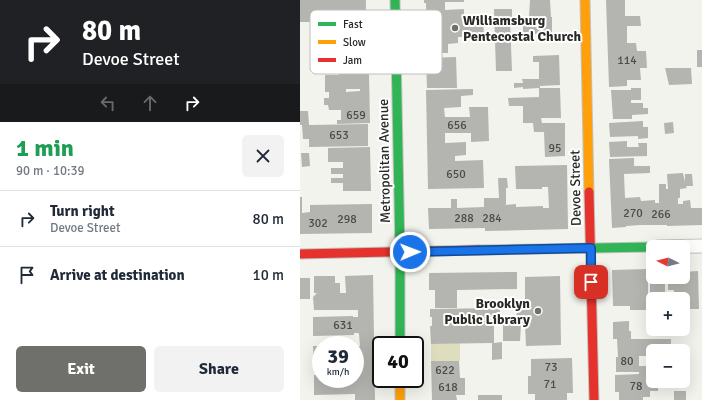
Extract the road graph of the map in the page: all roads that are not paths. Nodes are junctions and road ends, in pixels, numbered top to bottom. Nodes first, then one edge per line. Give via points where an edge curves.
1 (395, 0) edge
2 (585, 0) edge
3 (395, 10) edge
4 (396, 74) edge
5 (690, 246) edge
6 (702, 246) edge
7 (646, 247) edge
8 (591, 248) junction
9 (400, 252) junction
10 (300, 254) edge
11 (400, 336) edge
12 (400, 388) edge
13 (400, 400) edge
14 (594, 400) edge

1 - 3 street, Metropolitan Avenue
2 - 8 street, Devoe Street
4 - 9 street, Metropolitan Avenue
5 - 6 street
7 - 8 street
8 - 9 street
8 - 14 street, Devoe Street
9 - 10 street
9 - 11 street, Metropolitan Avenue
12 - 13 street

